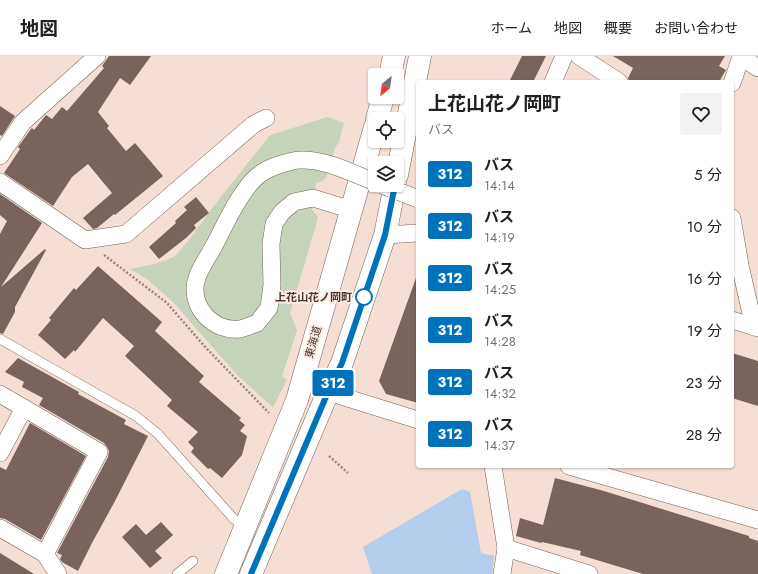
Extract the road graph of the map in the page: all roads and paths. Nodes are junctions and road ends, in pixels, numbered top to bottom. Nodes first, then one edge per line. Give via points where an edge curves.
1 (97, 56) edge
2 (394, 56) edge
3 (420, 56) edge
4 (564, 56) edge
5 (579, 56) edge
6 (740, 56) edge
7 (391, 68) edge
8 (758, 68) edge
9 (554, 80) edge
10 (616, 80) edge
11 (733, 80) edge
12 (266, 118) dead end
13 (369, 148) edge
14 (1, 152) edge
15 (401, 156) edge
16 (368, 179) edge
17 (0, 182) edge
18 (394, 192) edge
19 (400, 192) edge
20 (416, 198) edge
21 (352, 210) junction
22 (416, 233) edge
23 (385, 235) junction
24 (85, 240) junction
25 (734, 240) edge
26 (736, 262) edge
27 (734, 321) edge
28 (756, 327) edge
29 (0, 339) edge
30 (328, 392) junction
31 (0, 394) edge
32 (24, 408) junction
33 (270, 414) dead end
34 (416, 419) edge
35 (0, 454) edge
36 (329, 456) dead end
37 (493, 468) edge
38 (576, 468) edge
39 (348, 473) dead end
40 (758, 520) edge
41 (245, 526) junction
42 (0, 528) edge
43 (506, 548) junction
44 (45, 554) junction
45 (193, 561) dead end
46 (58, 574) edge
47 (177, 574) edge
48 (226, 574) edge
49 (251, 574) edge
50 (502, 574) edge
51 (589, 574) edge

1 - 14 street via 23,122
2 - 7 highway
3 - 15 highway
4 - 9 street
5 - 10 street
6 - 8 street
6 - 11 street
12 - 24 street via 254,124 126,234
13 - 21 highway, 東海道
16 - 21 street, bridge via 316,161 298,160 264,171 251,182 236,206 196,280 195,295 200,309 208,320 222,327 240,329 257,323 268,308 272,285 271,244 274,224 282,212 294,202 314,198
17 - 24 street
18 - 23 highway
19 - 20 street, bridge
21 - 41 highway, 東海道 via 297,400
22 - 23 street
23 - 30 highway via 342,363
24 - 33 path via 167,303 206,348
25 - 26 street
26 - 28 street
27 - 28 street
29 - 41 lane via 136,416 158,434 234,518
30 - 34 street
30 - 49 highway
31 - 32 street
32 - 35 street
32 - 44 street via 99,452
36 - 39 path
37 - 43 street
38 - 40 street
41 - 48 highway, 東海道
42 - 44 street
43 - 50 street
43 - 51 street
44 - 46 street
45 - 47 lane

